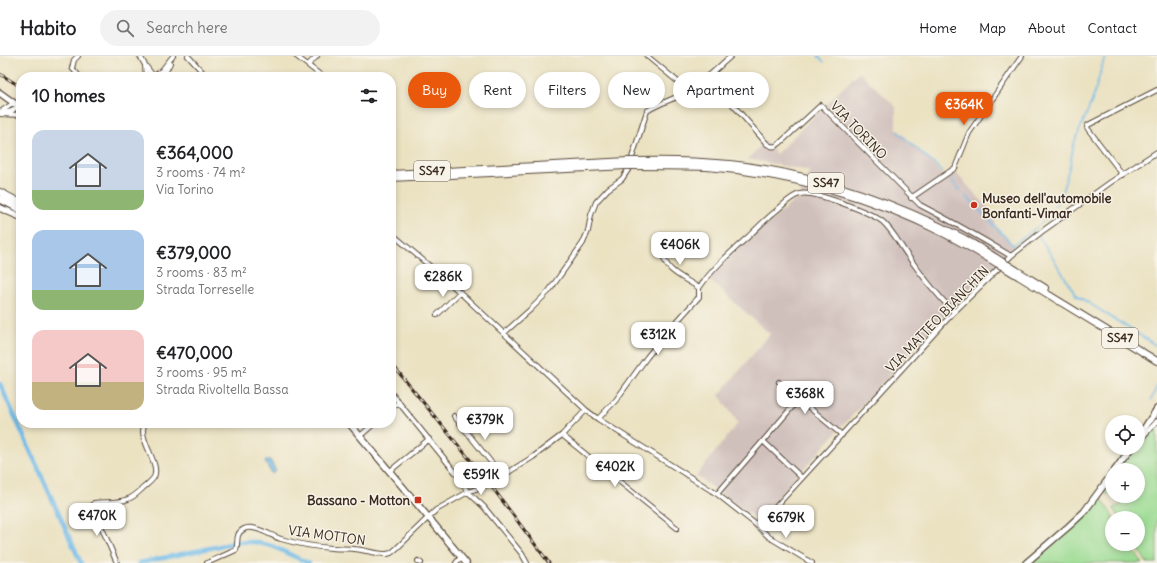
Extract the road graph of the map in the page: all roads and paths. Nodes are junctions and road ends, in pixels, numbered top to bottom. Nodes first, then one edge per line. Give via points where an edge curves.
1 (78, 56) edge
2 (140, 56) edge
3 (188, 56) edge
4 (296, 56) edge
5 (317, 56) edge
6 (647, 56) edge
7 (731, 56) edge
8 (1022, 56) edge
9 (173, 57) edge
10 (145, 65) junction
11 (308, 65) junction
12 (76, 72) edge
13 (146, 72) edge
14 (150, 72) edge
15 (159, 72) edge
16 (166, 72) edge
17 (202, 72) edge
18 (317, 72) edge
19 (713, 72) edge
20 (673, 78) edge
21 (1157, 90) edge
22 (0, 93) edge
23 (673, 98) edge
24 (16, 104) edge
25 (16, 106) edge
26 (737, 108) edge
27 (0, 113) edge
28 (16, 115) edge
29 (1157, 152) edge
30 (476, 171) junction
31 (396, 174) edge
32 (1123, 174) junction
33 (396, 178) edge
34 (0, 187) edge
35 (0, 192) edge
36 (8, 196) junction
37 (911, 198) junction
38 (0, 199) edge
39 (16, 200) edge
40 (16, 207) edge
41 (0, 208) edge
42 (16, 215) edge
43 (672, 236) dead end
44 (396, 237) edge
45 (1012, 256) junction
46 (1007, 266) junction
47 (699, 288) junction
48 (460, 292) junction
49 (954, 312) junction
50 (437, 315) dead end
51 (504, 333) junction
52 (1157, 357) edge
53 (1157, 361) edge
54 (780, 382) dead end
55 (396, 399) edge
56 (799, 399) junction
57 (399, 402) junction
58 (396, 404) edge
59 (1157, 409) edge
60 (586, 410) junction
61 (454, 416) dead end
62 (598, 419) junction
63 (1157, 421) edge
64 (1145, 427) edge
65 (144, 428) edge
66 (353, 428) edge
67 (369, 428) edge
68 (1145, 434) edge
69 (562, 435) junction
70 (842, 435) junction
71 (360, 436) junction
72 (429, 439) junction
73 (764, 442) junction
74 (390, 471) junction
75 (502, 476) junction
76 (802, 478) junction
77 (1105, 484) edge
78 (468, 492) junction
79 (717, 494) junction
80 (428, 518) junction
81 (754, 523) junction
82 (677, 528) dead end
83 (461, 557) junction
84 (117, 563) edge
85 (207, 563) edge
86 (456, 563) edge
87 (466, 563) edge
88 (527, 563) edge
89 (812, 563) edge
90 (1026, 563) edge

1 - 12 street via 72,68
2 - 10 street
3 - 17 street
4 - 11 street
5 - 11 street
6 - 20 street
7 - 19 street
8 - 37 street via 969,133 955,168
9 - 15 street
9 - 16 street
10 - 13 street
10 - 14 street
11 - 18 street
21 - 32 street via 1087,127
22 - 24 main road
23 - 51 street via 648,111 628,170 622,179 596,202 583,243 549,291
25 - 27 street
26 - 37 street, VIA TORINO via 771,146 775,147 821,105
27 - 28 street
29 - 32 street, VIA MATTEO BIANCHIN
30 - 31 highway, SS47
30 - 33 highway, SS47
30 - 46 highway, SS47, bridge via 672,160 731,164 778,172 828,184 901,209 966,240
32 - 45 street, VIA MATTEO BIANCHIN
34 - 36 highway
35 - 36 highway
36 - 39 highway
37 - 45 street, VIA TORINO
38 - 40 highway
41 - 42 highway
43 - 47 street via 665,243 666,265
44 - 48 street
45 - 49 street, VIA MATTEO BIANCHIN
46 - 52 highway, SS47
46 - 53 highway, SS47
47 - 49 street via 724,257 793,197 801,193 856,209 882,222 892,232 921,275
47 - 62 street via 699,297
48 - 50 street
48 - 51 street
49 - 70 street, VIA MATTEO BIANCHIN
51 - 60 street
54 - 56 street
55 - 57 street
56 - 70 street
56 - 73 street
57 - 58 street
57 - 72 street
59 - 64 main road
60 - 62 street
60 - 69 street
61 - 75 street
62 - 79 street
63 - 68 street
65 - 84 street via 155,471 154,477 128,499 94,502 92,506
66 - 71 main road
67 - 71 street
69 - 75 street
69 - 82 street
70 - 76 street, VIA MATTEO BIANCHIN
71 - 74 main road
72 - 74 street
72 - 78 street
73 - 76 street
73 - 79 street
74 - 80 main road
75 - 78 street
76 - 81 street, VIA MATTEO BIANCHIN via 763,520
77 - 90 main road via 1084,512
78 - 80 street via 436,510
78 - 88 street via 484,507
79 - 81 street
80 - 83 main road
80 - 85 street, VIA MOTTON via 397,548 387,554 318,547 281,539 249,528 243,529 236,539 237,548
81 - 89 street via 769,538
83 - 86 street
83 - 87 main road

